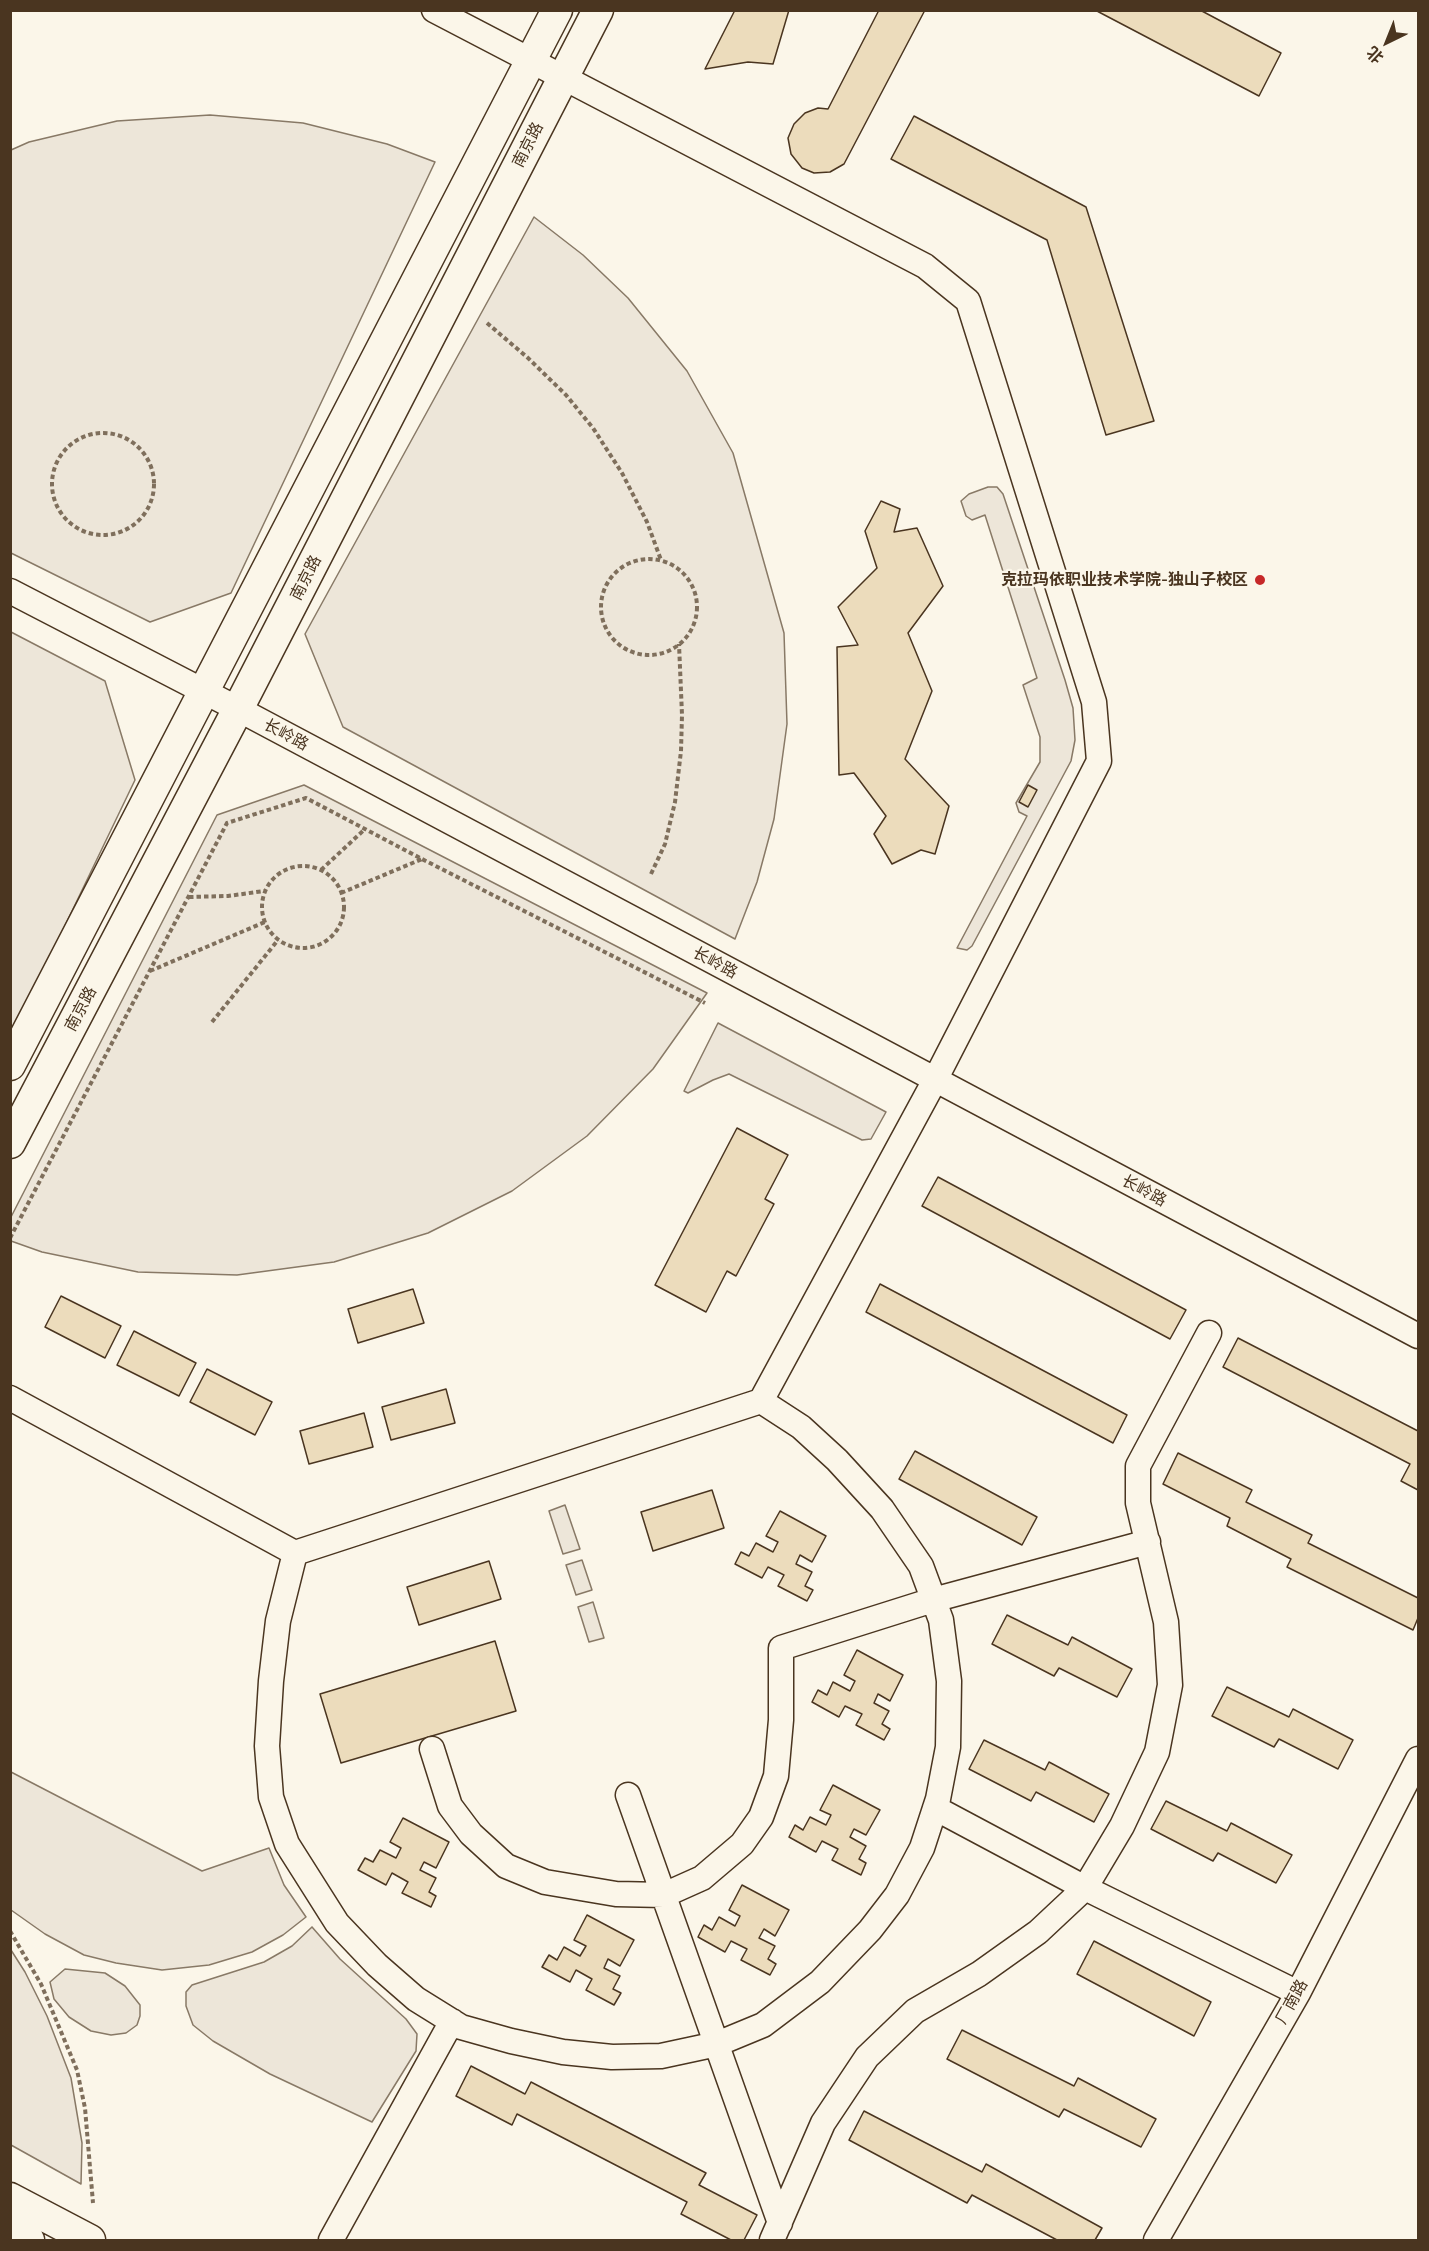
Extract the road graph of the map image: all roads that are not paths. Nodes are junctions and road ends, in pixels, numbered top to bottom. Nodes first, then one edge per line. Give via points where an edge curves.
1 (434, 10) edge
2 (557, 10) edge
3 (598, 10) edge
4 (531, 61) junction
5 (563, 77) junction
6 (10, 591) edge
7 (203, 692) junction
8 (238, 710) junction
9 (10, 1065) edge
10 (935, 1080) junction
11 (10, 1143) edge
12 (1209, 1333) dead end
13 (1419, 1336) edge
14 (10, 1398) edge
15 (761, 1401) junction
16 (1148, 1542) junction
17 (295, 1553) junction
18 (933, 1600) junction
19 (432, 1749) dead end
20 (1419, 1759) edge
21 (628, 1795) dead end
22 (935, 1808) junction
23 (1085, 1888) junction
24 (664, 1895) junction
25 (1298, 1993) junction
26 (452, 2021) junction
27 (717, 2044) junction
28 (10, 2198) edge
29 (10, 2231) edge
30 (776, 2232) edge
31 (60, 2233) edge
32 (29, 2241) edge
33 (90, 2241) edge
34 (331, 2241) edge
35 (1156, 2241) edge

1 - 4 street
2 - 4 main road
3 - 5 main road, 南京路
4 - 5 street
4 - 7 main road
5 - 8 main road, 南京路
5 - 10 street via 925,266 968,301 1094,702 1099,761
6 - 7 street, 长岭路
7 - 8 street, 长岭路
7 - 9 main road
8 - 10 street, 长岭路
8 - 11 main road, 南京路
10 - 13 street, 长岭路
10 - 15 street
12 - 16 street via 1138,1466 1137,1503
14 - 17 street
15 - 17 street
15 - 18 street via 801,1427 882,1509 921,1566
16 - 18 street
16 - 23 street via 1166,1622 1170,1685 1157,1752 1122,1826
17 - 26 street via 278,1621 271,1681 267,1746 271,1797 287,1844 337,1923 416,2000
18 - 22 street via 941,1620 949,1681 948,1747
18 - 24 street via 781,1648 777,1776 761,1817 742,1844 702,1878
19 - 24 street via 450,1806 471,1834 506,1866 545,1882 616,1894
20 - 25 street, 厂南路
21 - 24 street
22 - 23 street
22 - 27 street via 912,1867 870,1930 820,1982 763,2025
23 - 25 street
23 - 30 street via 1038,1932 979,1974 915,2011 867,2057 823,2124
24 - 27 street
25 - 35 street, 厂南路
26 - 27 street via 511,2041 612,2057 661,2056
26 - 34 street
27 - 30 street
28 - 31 main road
29 - 32 main road
31 - 33 main road

